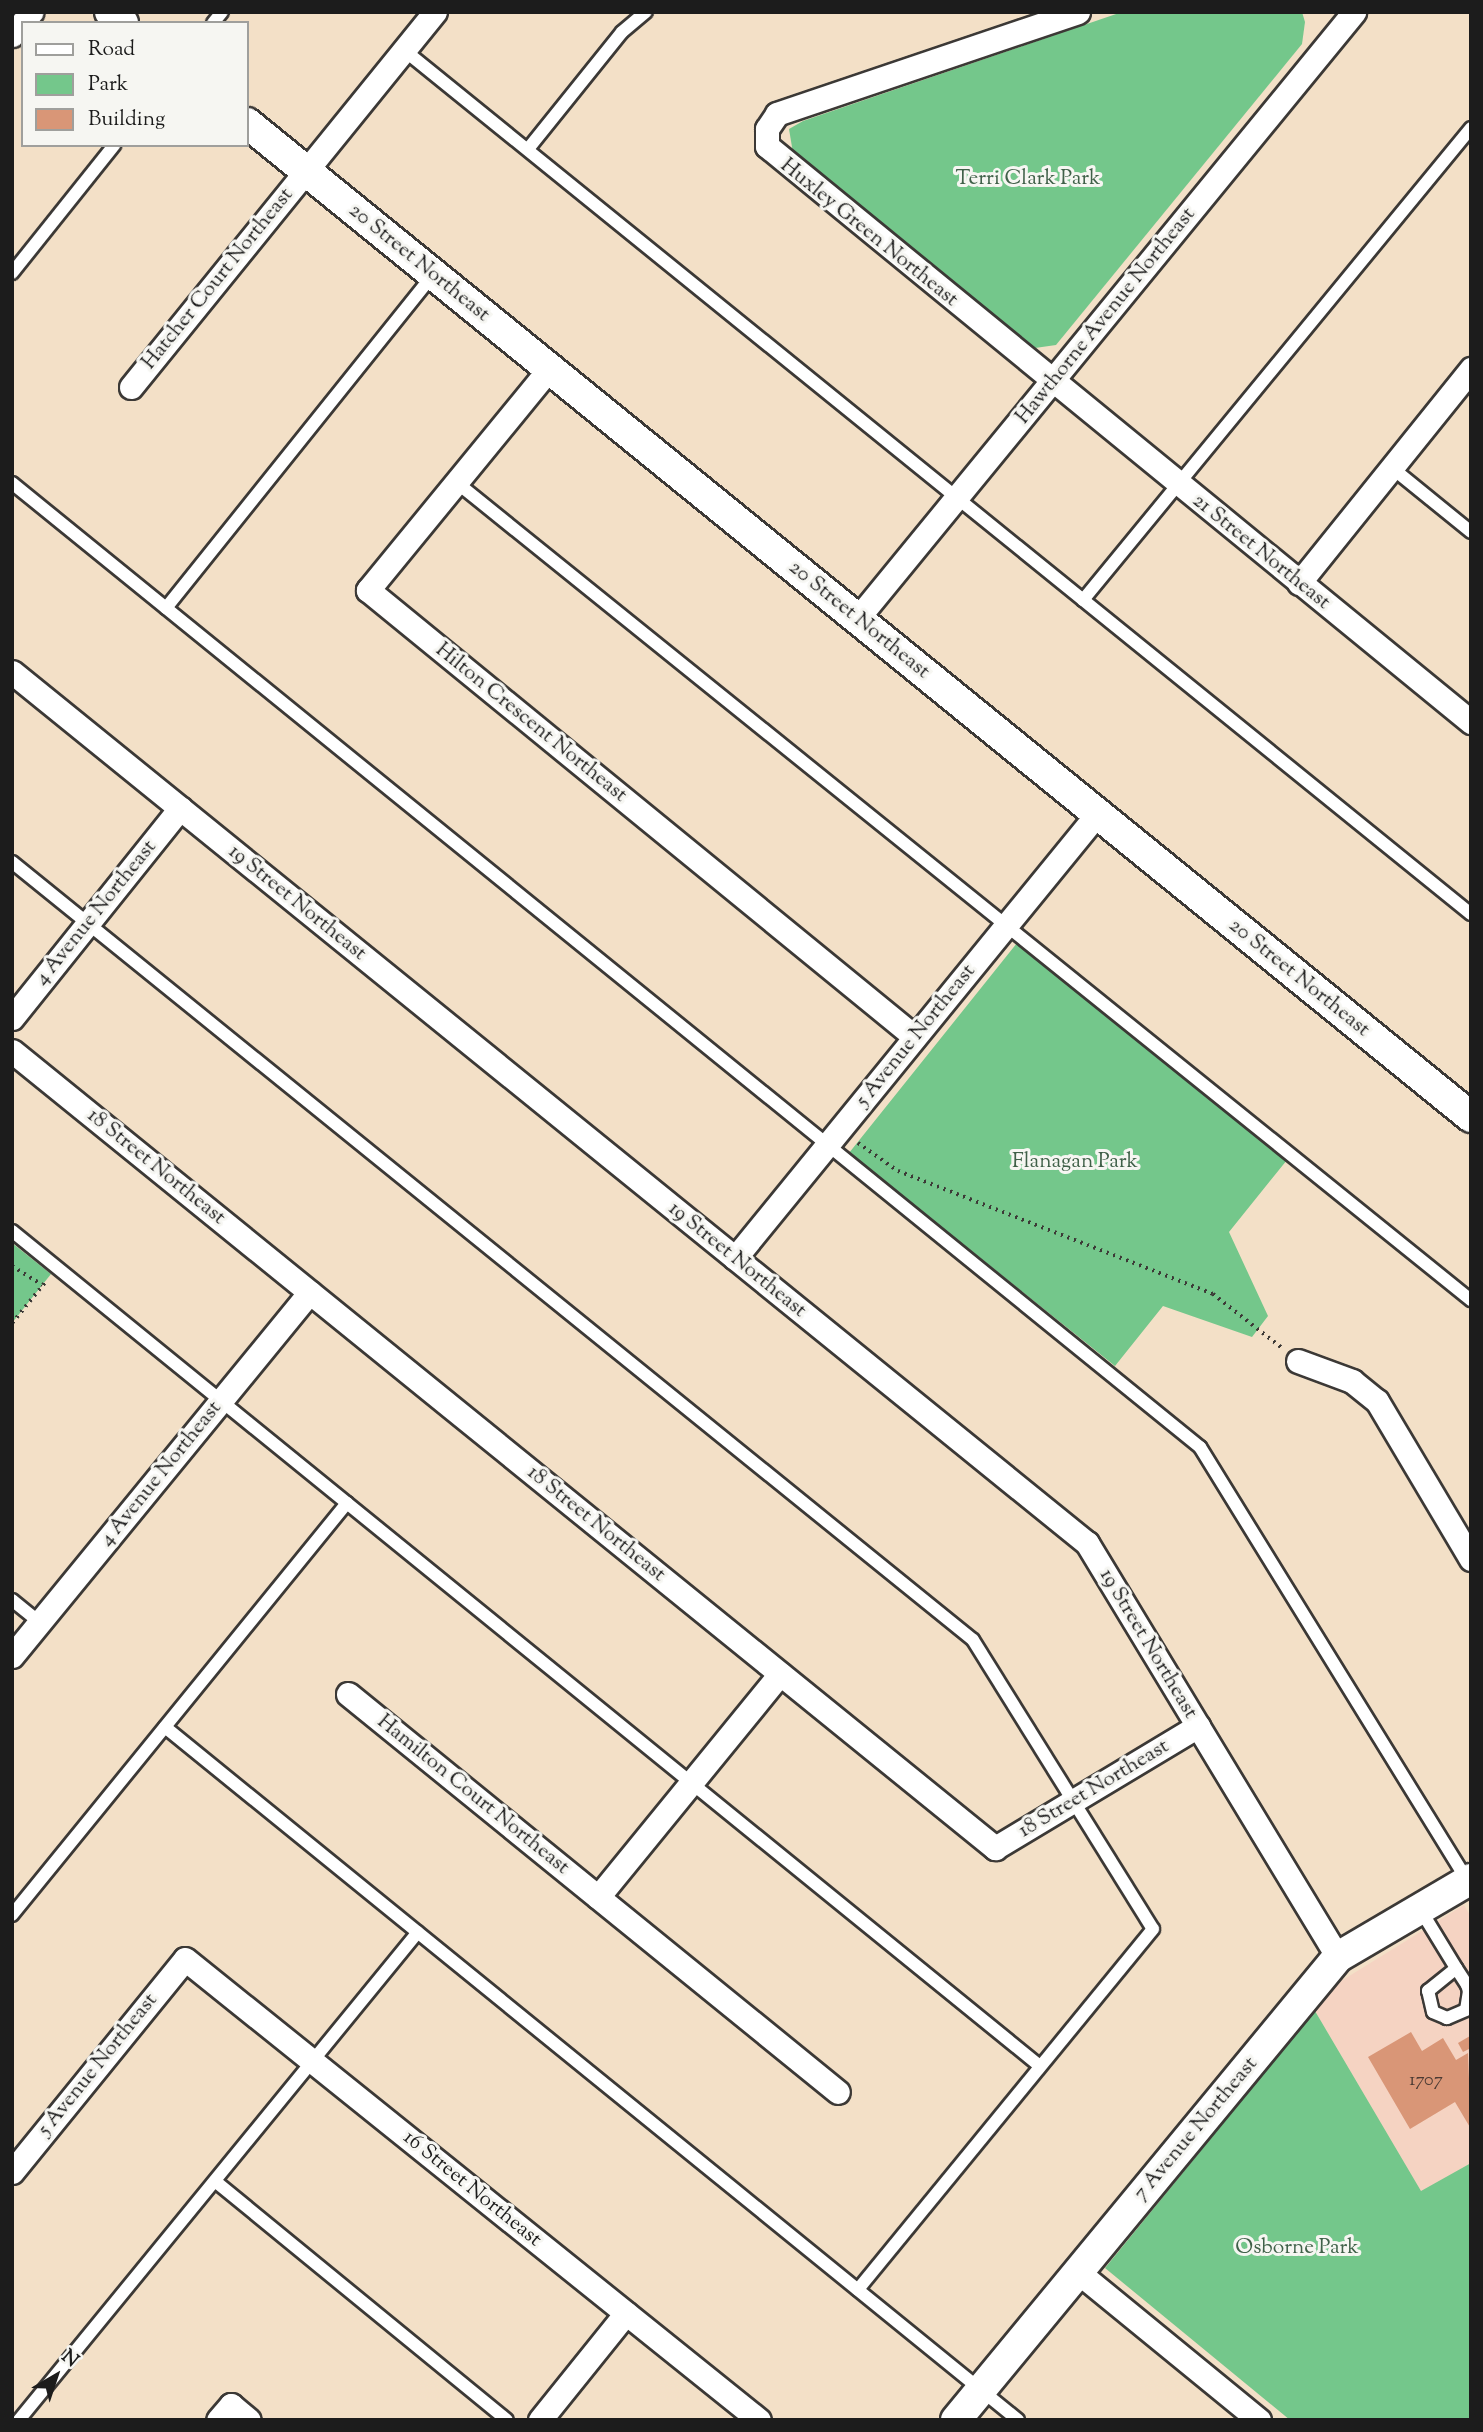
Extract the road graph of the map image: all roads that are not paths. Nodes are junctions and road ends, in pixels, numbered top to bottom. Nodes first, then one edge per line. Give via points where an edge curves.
1 (435, 12) edge
2 (646, 12) edge
3 (1078, 12) edge
4 (1347, 15) edge
5 (404, 50) junction
6 (248, 124) edge
7 (1471, 128) edge
8 (112, 147) edge
9 (528, 149) junction
10 (306, 171) junction
11 (12, 273) edge
12 (434, 275) junction
13 (549, 369) junction
14 (1471, 369) edge
15 (1052, 381) junction
16 (131, 387) dead end
17 (1391, 467) junction
18 (457, 482) junction
19 (12, 483) edge
20 (1178, 485) junction
21 (956, 498) junction
22 (1471, 532) edge
23 (1299, 583) junction
24 (1083, 600) junction
25 (166, 608) junction
26 (857, 619) junction
27 (12, 672) edge
28 (1471, 722) edge
29 (180, 808) junction
30 (1097, 814) junction
31 (12, 862) edge
32 (1471, 914) edge
33 (88, 923) junction
34 (1005, 927) junction
35 (12, 1018) edge
36 (915, 1037) junction
37 (12, 1051) edge
38 (1471, 1117) edge
39 (834, 1138) junction
40 (12, 1231) edge
41 (735, 1258) junction
42 (310, 1292) junction
43 (1471, 1300) edge
44 (1298, 1360) road end
45 (221, 1401) junction
46 (347, 1503) junction
47 (1471, 1559) edge
48 (12, 1600) edge
49 (40, 1623) junction
50 (12, 1656) edge
51 (780, 1674) junction
52 (348, 1694) dead end
53 (1198, 1726) junction
54 (165, 1727) junction
55 (691, 1783) junction
56 (1073, 1801) junction
57 (1470, 1882) edge
58 (598, 1897) junction
59 (1420, 1909) junction
60 (12, 1915) edge
61 (418, 1933) junction
62 (1338, 1957) junction
63 (185, 1959) joint
64 (1456, 1968) dead end
65 (313, 2061) junction
66 (1040, 2066) junction
67 (838, 2092) dead end
68 (12, 2172) edge
69 (215, 2181) junction
70 (1078, 2272) junction
71 (858, 2290) junction
72 (626, 2313) junction
73 (981, 2390) junction
74 (224, 2412) edge
75 (19, 2420) edge
76 (249, 2420) edge
77 (506, 2420) edge
78 (540, 2420) edge
79 (759, 2420) edge
80 (956, 2420) edge
81 (1018, 2420) edge
82 (1259, 2420) edge

1 - 5 street, Hatcher Court Northeast
2 - 9 lane via 622,32
3 - 15 street, Huxley Green Northeast via 777,114 767,129 767,146 777,160
4 - 15 street, Hawthorne Avenue Northeast
5 - 9 lane
5 - 10 street, Hatcher Court Northeast
6 - 10 street, 20 Street Northeast
7 - 20 lane
8 - 11 lane
9 - 21 lane
10 - 12 street, 20 Street Northeast
10 - 16 street, Hatcher Court Northeast
12 - 13 street, 20 Street Northeast
12 - 25 lane
13 - 18 street, Hilton Crescent Northeast
13 - 26 street, 20 Street Northeast
14 - 17 street
15 - 20 street, 21 Street Northeast
15 - 21 street, Hawthorne Avenue Northeast
17 - 22 lane
17 - 23 street
18 - 34 lane
18 - 36 street, Hilton Crescent Northeast via 368,590
19 - 25 lane
20 - 23 street, 21 Street Northeast
20 - 24 lane
21 - 24 lane
21 - 26 street, Hawthorne Avenue Northeast
23 - 28 street, 21 Street Northeast
24 - 32 lane
25 - 39 lane
26 - 30 street, 20 Street Northeast
27 - 29 street, 19 Street Northeast
29 - 33 street, 4 Avenue Northeast
29 - 41 street, 19 Street Northeast
30 - 34 street, 5 Avenue Northeast
30 - 38 street, 20 Street Northeast
31 - 33 lane
33 - 35 street, 4 Avenue Northeast
33 - 56 lane via 973,1640
34 - 36 street, 5 Avenue Northeast
34 - 43 lane
36 - 39 street, 5 Avenue Northeast
37 - 42 street, 18 Street Northeast
39 - 41 street, 5 Avenue Northeast
39 - 57 lane via 1200,1447
40 - 45 lane
41 - 53 street, 19 Street Northeast via 1087,1544
42 - 45 street, 4 Avenue Northeast
42 - 51 street, 18 Street Northeast
44 - 47 street via 1352,1381 1377,1401
45 - 46 lane
45 - 49 street, 4 Avenue Northeast
46 - 54 lane
46 - 55 lane
48 - 49 lane
49 - 50 street, 4 Avenue Northeast
51 - 55 street
51 - 56 street, 18 Street Northeast via 995,1849
52 - 58 street, Hamilton Court Northeast
53 - 56 street, 18 Street Northeast
53 - 62 street, 19 Street Northeast
54 - 60 lane
54 - 61 lane
55 - 58 street
55 - 66 lane
56 - 66 lane via 1153,1929
57 - 59 street, 7 Avenue Northeast
58 - 67 street, Hamilton Court Northeast
59 - 62 street, 7 Avenue Northeast
59 - 64 lane
61 - 65 lane
61 - 71 lane
62 - 70 street, 7 Avenue Northeast
63 - 65 street, 16 Street Northeast
63 - 68 street, 5 Avenue Northeast
65 - 69 lane
65 - 72 street, 16 Street Northeast
66 - 71 lane
69 - 75 lane
69 - 77 lane
70 - 73 street, 7 Avenue Northeast
70 - 82 street
71 - 73 lane
72 - 78 street
72 - 79 street, 16 Street Northeast
73 - 80 street, 7 Avenue Northeast
73 - 81 lane
74 - 76 street

